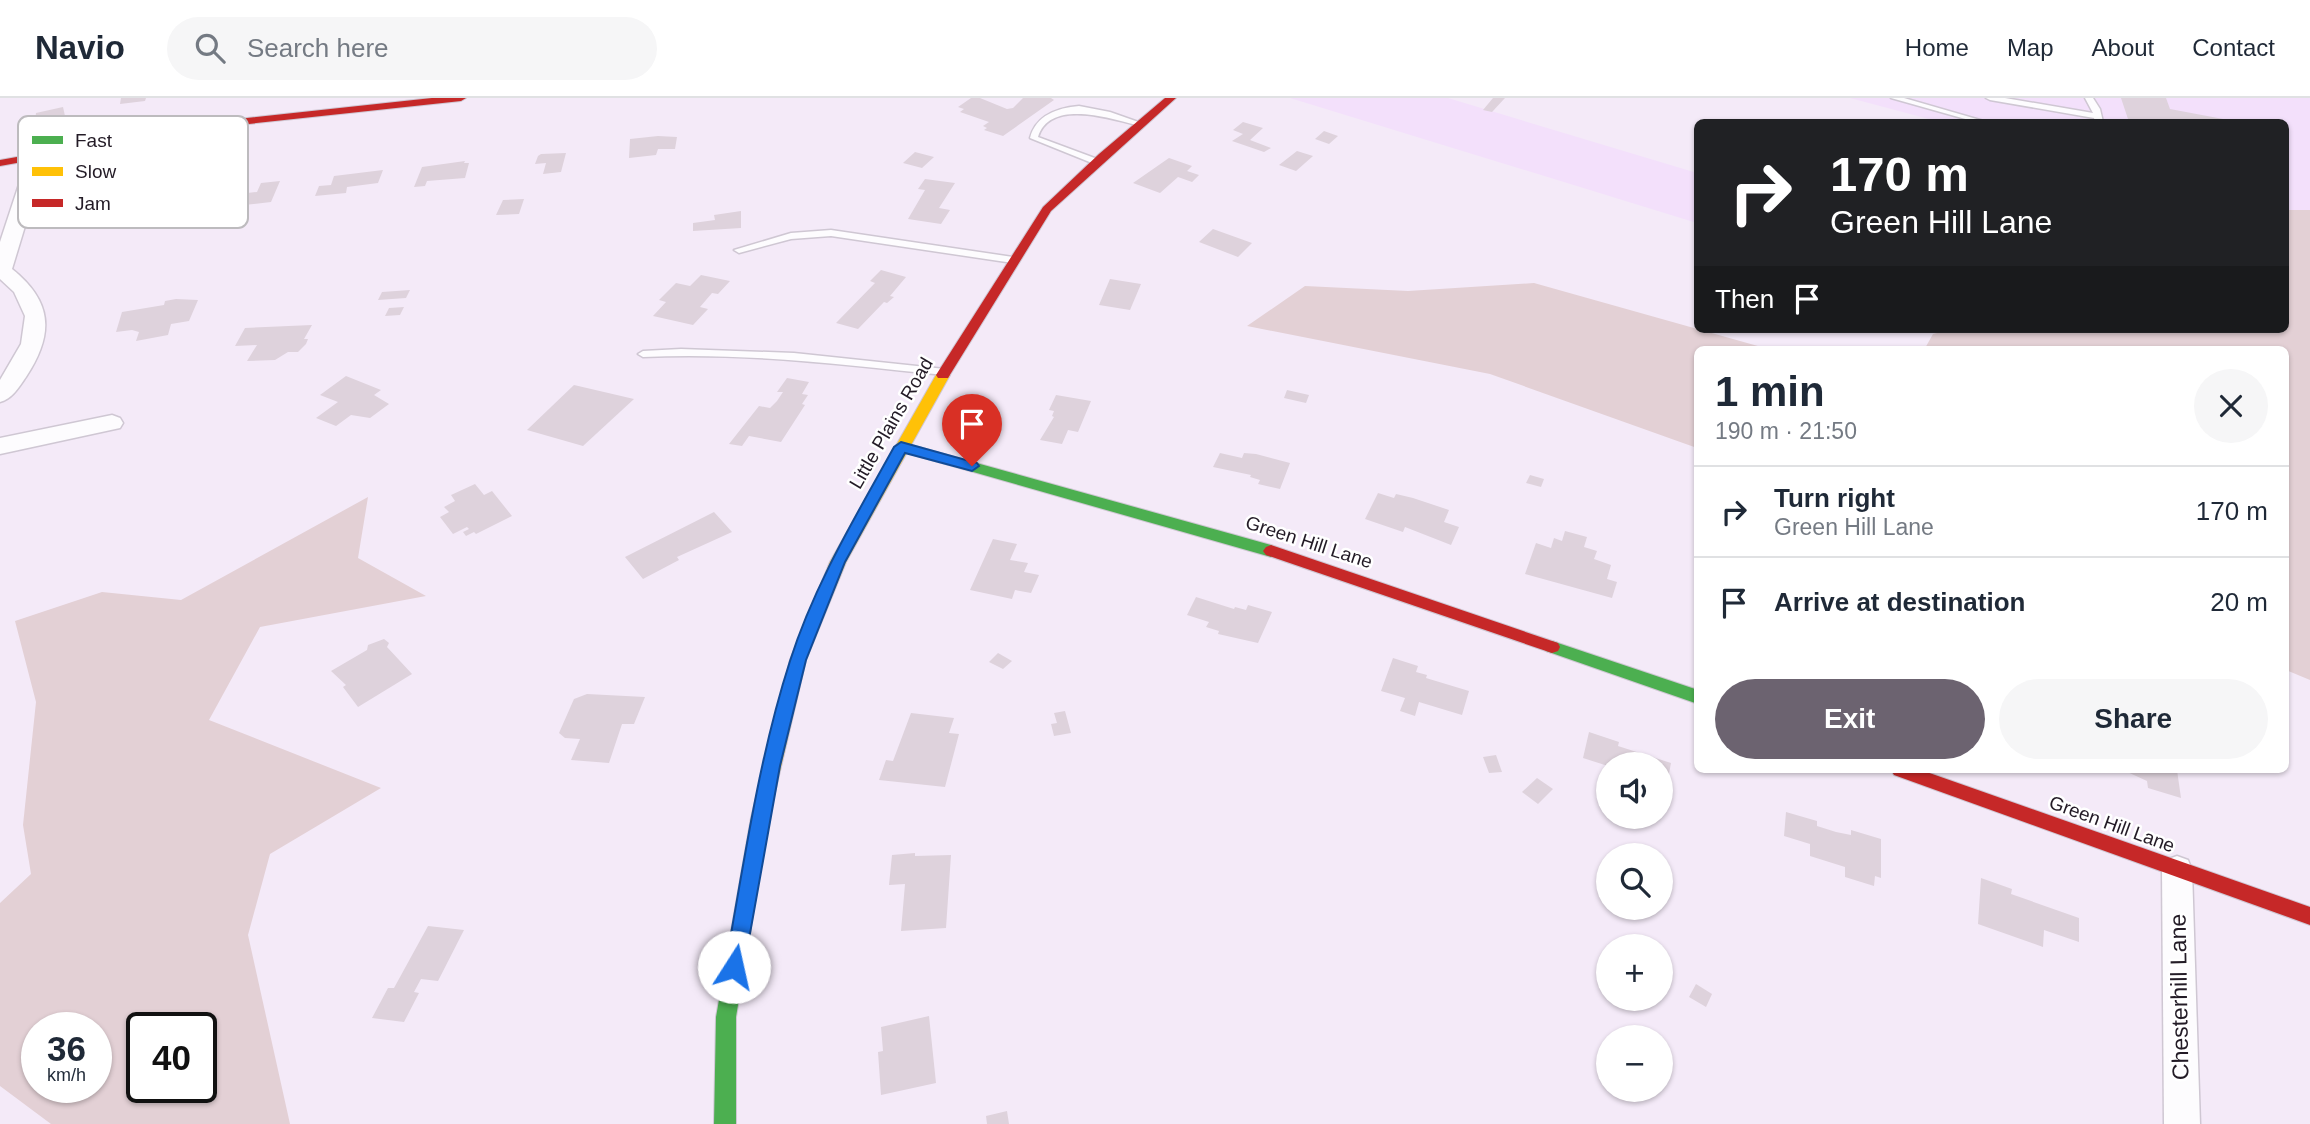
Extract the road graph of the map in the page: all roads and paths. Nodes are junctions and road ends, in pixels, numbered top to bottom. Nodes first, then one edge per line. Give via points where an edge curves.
1 (461, 98) edge
2 (1171, 98) edge
3 (1895, 98) edge
4 (1990, 98) edge
5 (2089, 98) edge
6 (1920, 101) edge
7 (1974, 119) edge
8 (2098, 119) edge
9 (248, 121) edge
10 (1140, 124) junction
11 (18, 160) edge
12 (1097, 162) junction
13 (0, 163) edge
14 (18, 217) edge
15 (739, 250) dead end
16 (1013, 260) junction
17 (643, 354) dead end
18 (945, 372) junction
19 (0, 395) edge
20 (112, 423) dead end
21 (0, 446) edge
22 (901, 447) junction
23 (1694, 696) edge
24 (1908, 773) edge
25 (2177, 870) junction
26 (2310, 916) edge
27 (725, 1124) edge
28 (2182, 1124) edge

1 - 9 street
2 - 10 street, Little Plains Road
3 - 6 lane
4 - 8 lane
5 - 8 lane
6 - 7 lane
10 - 12 street, Little Plains Road
10 - 12 lane via 1087,109 1054,114 1034,130 1034,138 1045,145
11 - 13 street
12 - 16 street, Little Plains Road via 1047,209
14 - 19 street via 1,270 24,290 37,316 33,347
15 - 16 lane via 791,236 831,233
16 - 18 street, Little Plains Road
17 - 18 lane via 766,353
18 - 22 street, Little Plains Road
20 - 21 street
22 - 23 street, Green Hill Lane via 1283,554
22 - 27 street, Little Plains Road via 838,562 798,660 765,792 726,1017
24 - 25 street, Green Hill Lane
25 - 26 street, Green Hill Lane
25 - 28 street, Chesterhill Lane

